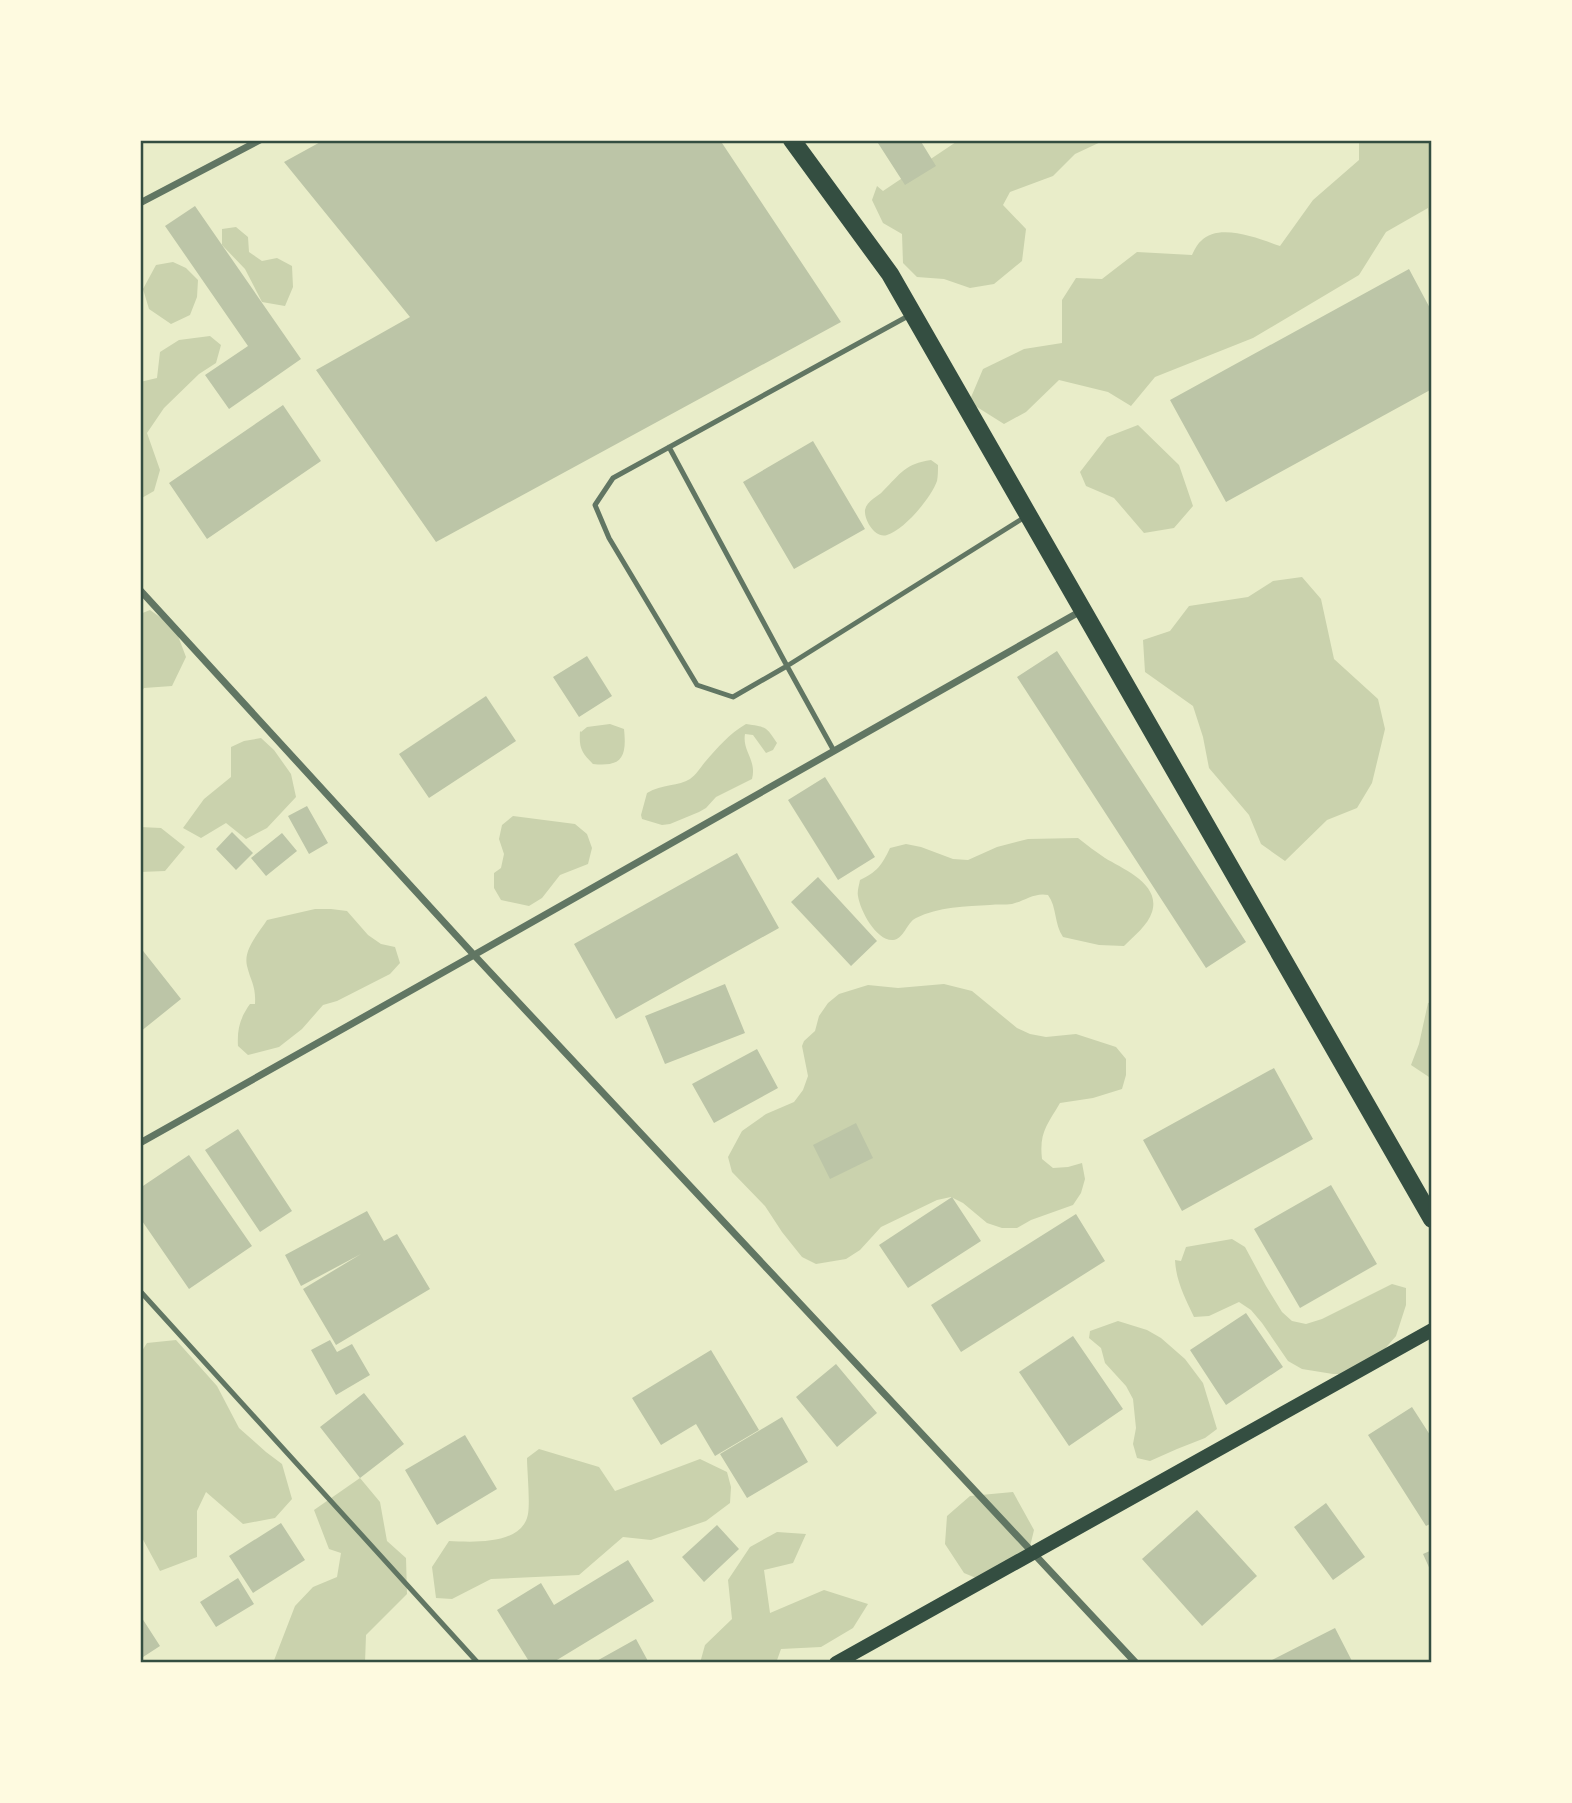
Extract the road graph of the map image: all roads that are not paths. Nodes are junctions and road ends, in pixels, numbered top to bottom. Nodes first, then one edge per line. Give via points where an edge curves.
1 (260, 140) edge
2 (792, 140) edge
3 (140, 203) edge
4 (913, 313) junction
5 (669, 447) junction
6 (1028, 515) junction
7 (140, 590) edge
8 (1083, 610) junction
9 (787, 666) junction
10 (834, 751) junction
11 (474, 955) junction
12 (140, 1143) edge
13 (1432, 1219) edge
14 (140, 1292) edge
15 (1432, 1330) edge
16 (1033, 1553) junction
17 (478, 1663) edge
18 (836, 1663) edge
19 (1136, 1663) edge

1 - 3 street
2 - 4 main road via 890,274
4 - 5 lane
4 - 6 main road
5 - 9 lane
5 - 9 lane via 612,478 596,505 609,538 696,685 733,697
6 - 8 main road
6 - 9 lane
7 - 11 street
8 - 10 street
8 - 13 main road
9 - 10 lane
10 - 11 street
11 - 12 street
11 - 16 street
14 - 17 lane
15 - 16 main road
16 - 18 main road
16 - 19 street

